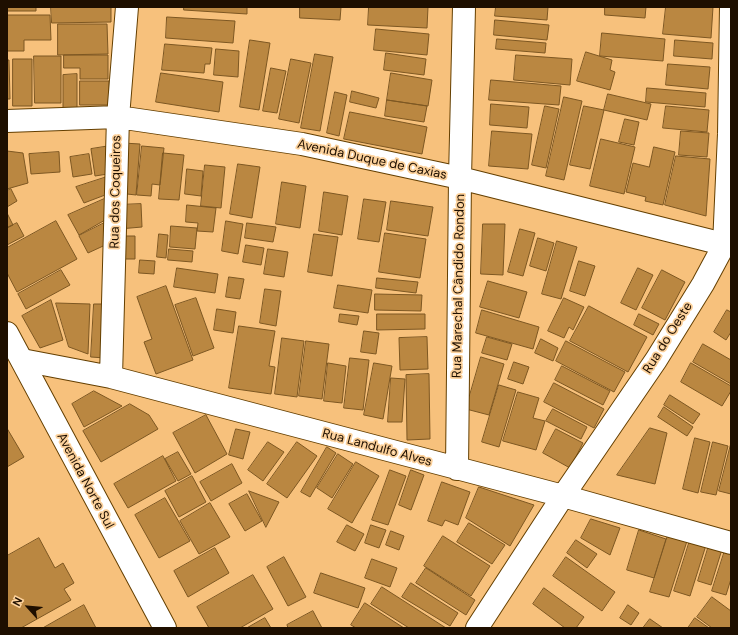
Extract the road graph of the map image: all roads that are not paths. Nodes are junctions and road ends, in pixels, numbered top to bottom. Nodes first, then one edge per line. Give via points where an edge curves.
1 (127, 7) edge
2 (464, 7) edge
3 (731, 7) edge
4 (118, 117) junction
5 (7, 121) edge
6 (460, 178) junction
7 (728, 246) edge
8 (7, 333) edge
9 (22, 360) junction
10 (111, 377) junction
11 (457, 469) junction
12 (563, 496) junction
13 (731, 543) edge
14 (165, 628) edge
15 (477, 628) edge

1 - 4 street, Rua dos Coqueiros
2 - 6 street, Rua Marechal Cândido Rondon
3 - 7 street, Rua do Oeste
4 - 5 street, Avenida Duque de Caxias
4 - 6 street, Avenida Duque de Caxias via 302,144
4 - 10 street, Rua dos Coqueiros
6 - 7 street, Avenida Duque de Caxias
6 - 11 street, Rua Marechal Cândido Rondon
7 - 12 street, Rua do Oeste via 656,360
8 - 9 street, Avenida Norte Sul
9 - 10 street, Rua Landulfo Alves
9 - 14 street, Avenida Norte Sul
10 - 11 street, Rua Landulfo Alves
11 - 12 street, Rua Landulfo Alves
12 - 13 street, Rua Landulfo Alves
12 - 15 street, Rua do Oeste

